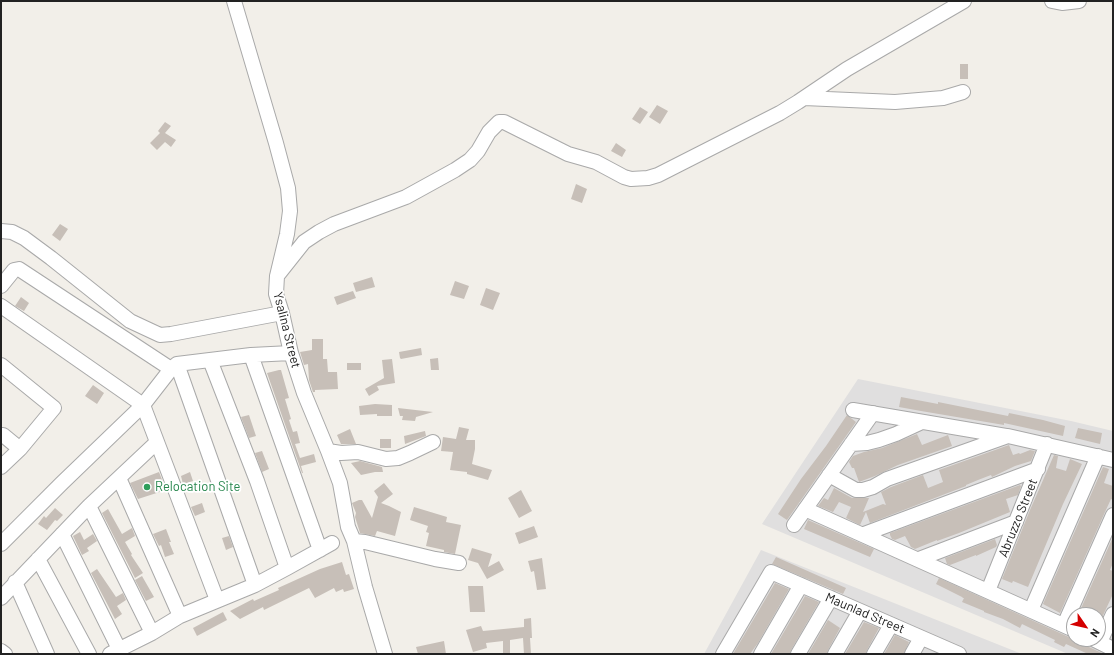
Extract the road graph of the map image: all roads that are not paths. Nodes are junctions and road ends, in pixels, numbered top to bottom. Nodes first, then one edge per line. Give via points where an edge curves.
1 (234, 1) edge
2 (964, 1) edge
3 (1052, 1) edge
4 (1079, 1) edge
5 (963, 92) dead end
6 (804, 98) junction
7 (1, 231) edge
8 (277, 276) junction
9 (1, 286) edge
10 (1, 306) edge
11 (282, 313) junction
12 (291, 353) junction
13 (251, 355) junction
14 (210, 360) junction
15 (1, 365) edge
16 (174, 367) junction
17 (143, 405) junction
18 (853, 410) dead end
19 (873, 413) junction
20 (922, 422) junction
21 (3, 435) dead end
22 (1008, 436) junction
23 (157, 442) junction
24 (433, 442) dead end
25 (851, 444) junction
26 (1047, 444) junction
27 (20, 449) junction
28 (328, 451) junction
29 (1098, 456) junction
30 (1113, 460) edge
31 (1, 467) edge
32 (1038, 469) junction
33 (829, 475) junction
34 (118, 478) junction
35 (89, 506) junction
36 (806, 509) junction
37 (1113, 515) edge
38 (1016, 522) junction
39 (794, 525) dead end
40 (62, 534) junction
41 (864, 534) junction
42 (354, 541) junction
43 (332, 543) dead end
44 (1, 544) edge
45 (320, 550) junction
46 (38, 559) junction
47 (919, 560) junction
48 (459, 563) dead end
49 (287, 568) junction
50 (15, 582) junction
51 (255, 585) junction
52 (801, 585) junction
53 (988, 591) junction
54 (1, 598) edge
55 (831, 598) junction
56 (216, 600) junction
57 (1077, 607) edge
58 (1031, 610) junction
59 (860, 611) junction
60 (1113, 614) edge
61 (180, 616) junction
62 (891, 625) junction
63 (1106, 625) edge
64 (1066, 626) edge
65 (152, 633) junction
66 (921, 638) junction
67 (1, 650) edge
68 (115, 651) edge
69 (955, 653) edge
70 (5, 654) edge
71 (48, 654) edge
72 (89, 654) edge
73 (384, 654) edge
74 (723, 654) edge
75 (761, 654) edge
76 (798, 654) edge
77 (835, 654) edge
78 (874, 654) edge
79 (912, 654) edge

1 - 8 street, Ysalina Street via 288,188 290,211
2 - 6 street via 847,69
3 - 4 street via 1062,4
5 - 6 street via 943,98 895,102
6 - 8 street via 780,113 658,175 638,179 568,154 520,129 499,122 470,160 406,197 319,232 304,242
7 - 11 street via 12,232 24,238 130,321 160,335
8 - 11 street, Ysalina Street via 276,294
9 - 16 street via 9,274 19,269
10 - 17 street
11 - 12 street, Ysalina Street
12 - 13 street
12 - 28 street, Ysalina Street
13 - 14 street
13 - 45 street
14 - 16 street
14 - 49 street via 257,481
15 - 27 street via 54,408
16 - 17 street
16 - 51 street
17 - 23 street
17 - 44 street
18 - 19 street
19 - 20 street
19 - 25 street
20 - 22 street
20 - 25 street via 879,440
21 - 27 street
22 - 26 street
22 - 33 street via 863,490 856,490
23 - 34 street
23 - 56 street
24 - 28 street via 404,456 386,459 358,452
25 - 33 street
26 - 29 street
26 - 32 street, Abruzzo Street
27 - 31 street
28 - 42 street, Ysalina Street via 340,483 348,526
29 - 30 street
29 - 58 street
32 - 38 street, Abruzzo Street
32 - 41 street
33 - 36 street
34 - 35 street
34 - 61 street
35 - 40 street
35 - 65 street
36 - 39 street
36 - 41 street
37 - 57 street
38 - 47 street
38 - 53 street, Abruzzo Street
40 - 46 street
40 - 68 street
41 - 47 street
42 - 48 street
42 - 73 street, Ysalina Street
43 - 45 street
45 - 49 street
46 - 50 street
46 - 72 street
47 - 53 street
49 - 51 street
50 - 54 street
50 - 71 street
51 - 56 street
52 - 55 street, Maunlad Street
52 - 74 street, Maunlad Street via 771,572
52 - 75 street
53 - 58 street
55 - 59 street, Maunlad Street
55 - 76 street
56 - 61 street
58 - 64 street
59 - 62 street, Maunlad Street
59 - 77 street
60 - 63 street
61 - 65 street
62 - 66 street, Maunlad Street
62 - 78 street
65 - 68 street
66 - 69 street, Maunlad Street
66 - 79 street
67 - 70 street

